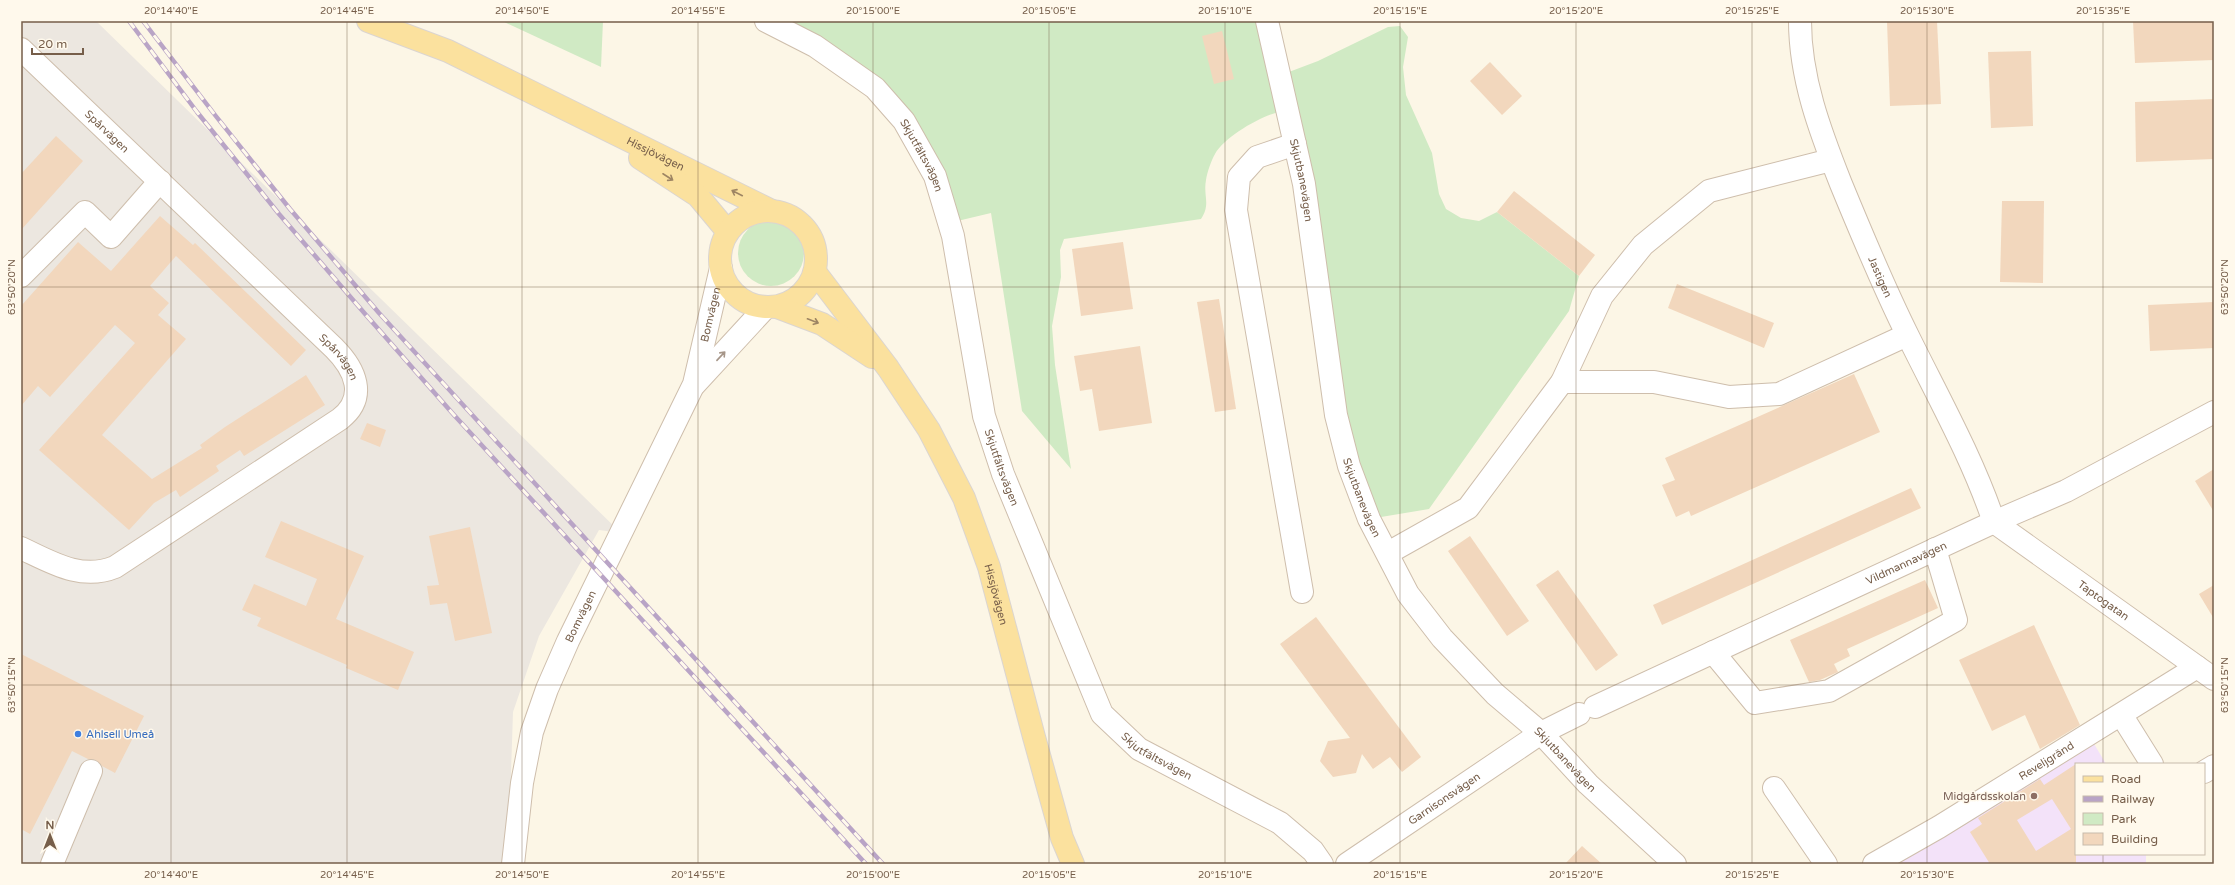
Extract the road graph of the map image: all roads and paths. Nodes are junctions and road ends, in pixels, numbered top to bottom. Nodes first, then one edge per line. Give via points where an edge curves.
1 (368, 21) edge
2 (766, 21) edge
3 (1267, 21) edge
4 (1800, 21) edge
5 (21, 49) edge
6 (541, 95) junction
7 (1295, 144) junction
8 (1831, 160) junction
9 (160, 181) junction
10 (772, 211) junction
11 (728, 232) junction
12 (721, 268) junction
13 (815, 272) junction
14 (21, 276) edge
15 (772, 307) junction
16 (1907, 335) junction
17 (888, 368) junction
18 (1562, 382) junction
19 (694, 384) junction
20 (2214, 412) edge
21 (1994, 522) junction
22 (21, 548) edge
23 (1935, 550) junction
24 (1388, 553) junction
25 (1302, 592) dead end
26 (1713, 652) junction
27 (2206, 673) edge
28 (2122, 716) junction
29 (1541, 732) junction
30 (2151, 763) edge
31 (2214, 766) edge
32 (91, 771) dead end
33 (2205, 771) edge
34 (1774, 788) dead end
35 (1062, 838) junction
36 (52, 864) edge
37 (513, 864) edge
38 (1073, 864) edge
39 (1080, 864) edge
40 (1322, 864) edge
41 (1347, 864) edge
42 (1675, 864) edge
43 (1826, 864) edge
44 (1874, 864) edge

1 - 6 main road, Hissjövägen via 448,50
2 - 40 street, Skjutfältsvägen via 814,46 875,88 904,121 935,176 953,236 984,416 1003,474 1102,714 1139,749 1280,823 1313,851
3 - 7 street, Skjutbanevägen
4 - 8 street, Jastigen via 1803,71
5 - 9 street, Spårvägen
10 -> 6 main road, Hissjövägen
6 -> 11 main road, Hissjövägen via 698,196
7 - 24 street, Skjutbanevägen via 1304,184 1336,415 1349,466 1369,519
7 - 25 street via 1257,157 1239,177 1236,210
8 - 16 street, Jastigen via 1866,246
8 - 18 street via 1710,191 1643,245 1602,296
9 - 14 street via 111,237 85,212
9 - 22 street, Spårvägen via 345,359 356,383 356,399 351,411 142,550 102,573 86,574 73,571
10 - 11 main road via 752,214
10 - 13 main road via 791,216 806,229 814,243 817,258
11 - 12 main road via 721,249
12 - 15 main road via 726,282 739,298 753,305
12 - 19 street, Bomvägen
13 - 15 main road via 808,288 790,303
13 - 17 main road, Hissjövägen
15 -> 17 main road, Hissjövägen via 822,324
19 -> 15 street, Bomvägen
16 - 18 street via 1779,394 1729,397 1654,382
16 - 21 street, Jastigen via 1980,480
17 - 35 main road, Hissjövägen via 929,430 964,498 989,567
18 - 24 street via 1468,508
19 - 37 street, Bomvägen via 547,689 529,746
20 - 21 street, Vildmannavägen via 2066,491
21 - 23 street, Vildmannavägen
21 - 27 street, Taptogatan
23 - 26 street, Vildmannavägen
23 - 26 street via 1956,620 1829,691 1755,703
24 - 29 street, Skjutbanevägen via 1408,594 1442,638 1495,694
26 - 29 street, Vildmannavägen
27 - 28 street, Reveljgränd
28 - 30 street
28 - 44 street, Reveljgränd
29 - 41 street, Garnisonsvägen
29 - 42 street, Skjutbanevägen via 1588,784
31 - 33 street
32 - 36 street
34 - 43 street
35 - 38 main road, Hissjövägen
35 - 39 main road, Hissjövägen

